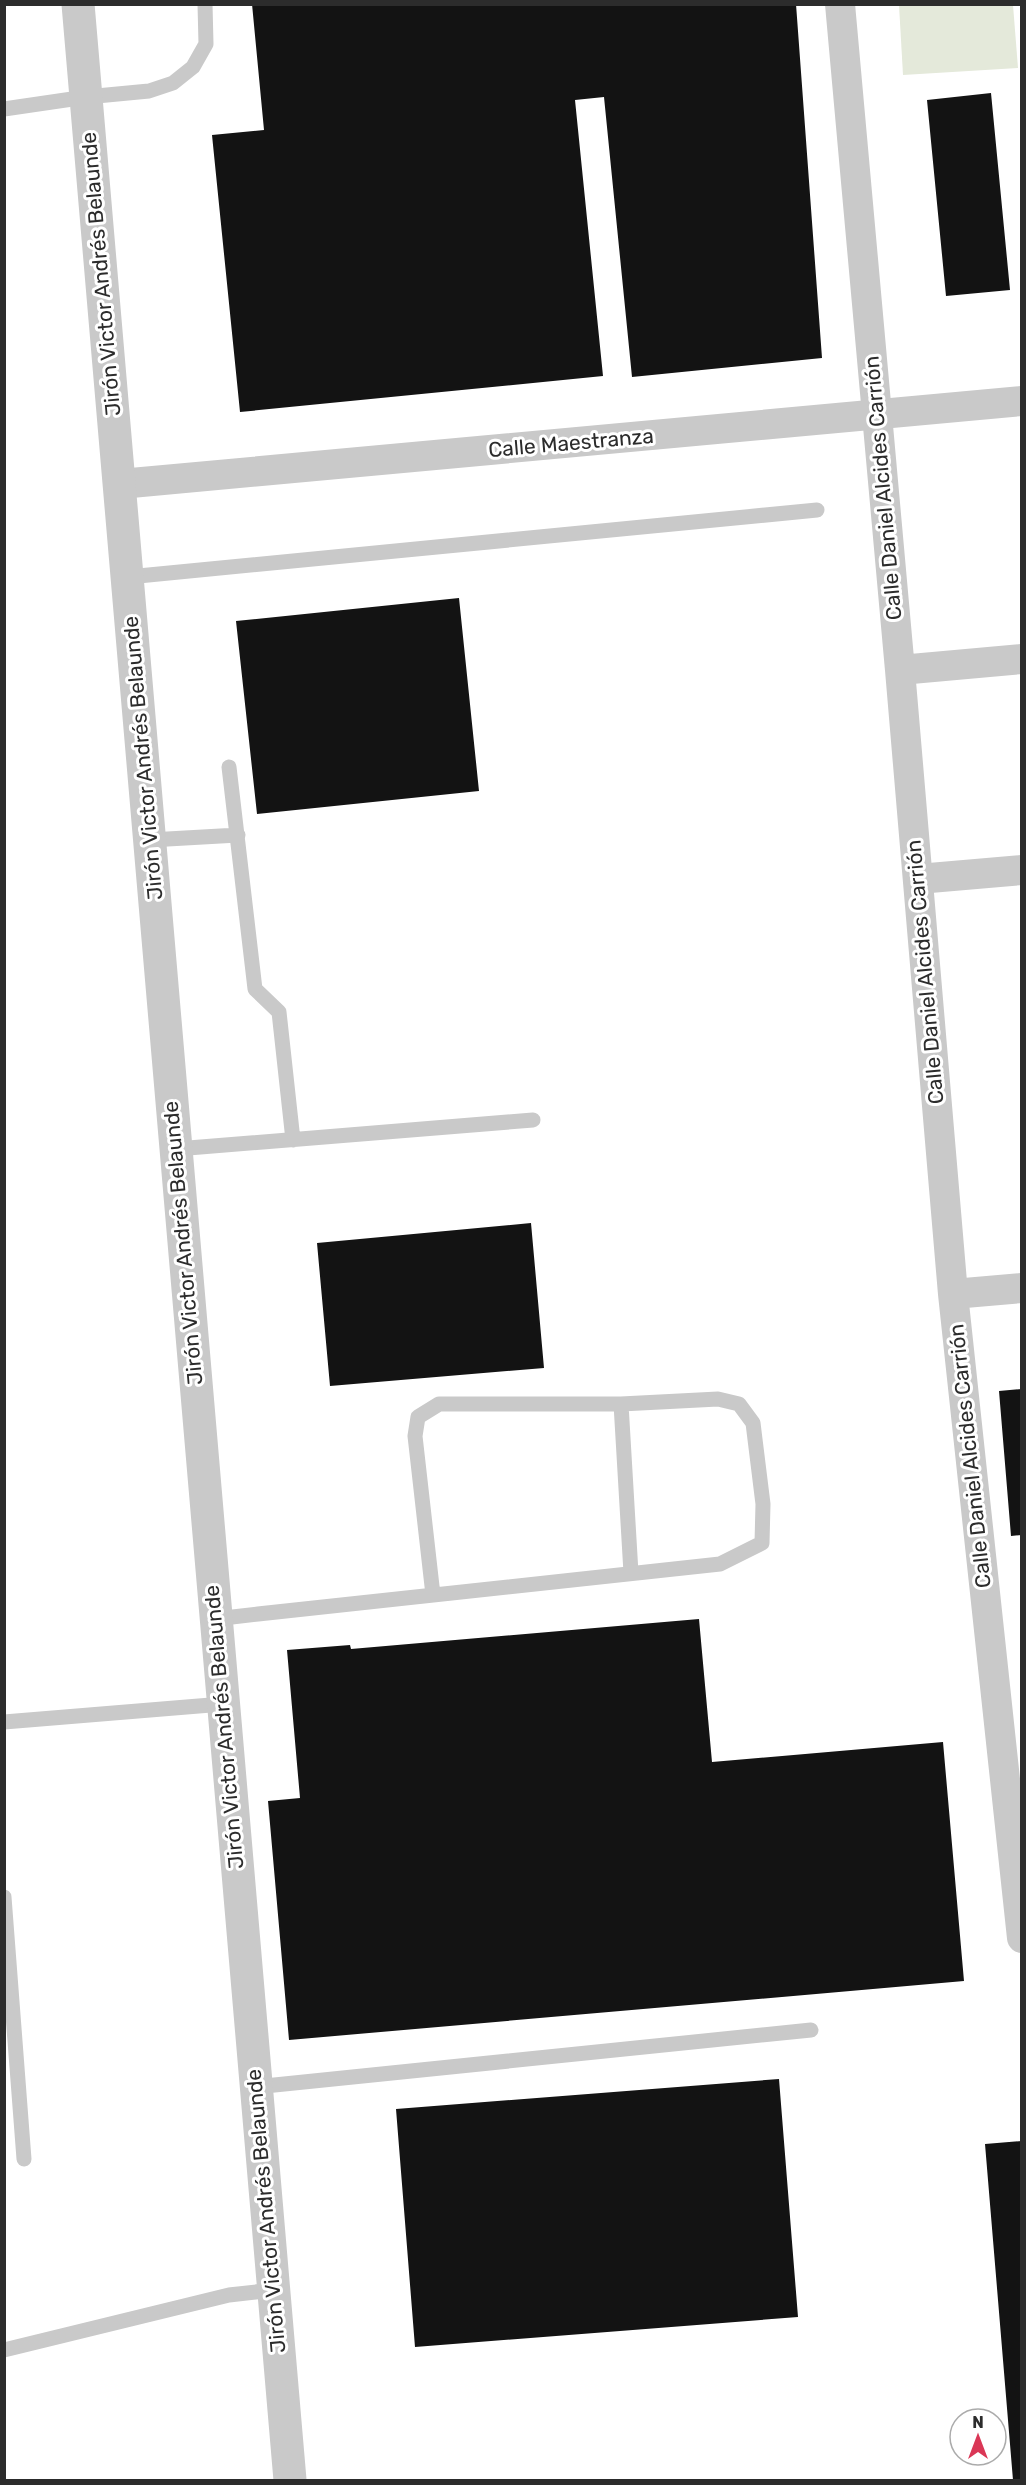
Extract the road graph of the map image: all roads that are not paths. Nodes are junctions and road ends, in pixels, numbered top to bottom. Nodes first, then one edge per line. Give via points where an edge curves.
1 (78, 4) edge
2 (205, 4) edge
3 (840, 4) edge
4 (86, 96) junction
5 (4, 109) edge
6 (1022, 401) edge
7 (876, 414) junction
8 (120, 484) junction
9 (817, 510) dead end
10 (128, 578) junction
11 (1022, 659) edge
12 (900, 670) junction
13 (229, 767) dead end
14 (238, 835) junction
15 (150, 840) junction
16 (1022, 870) edge
17 (918, 879) junction
18 (533, 1120) dead end
19 (293, 1140) junction
20 (176, 1149) junction
21 (1022, 1288) edge
22 (953, 1294) junction
23 (621, 1404) junction
24 (631, 1573) junction
25 (433, 1595) junction
26 (215, 1619) junction
27 (223, 1704) junction
28 (4, 1722) edge
29 (4, 1897) edge
30 (1022, 1938) edge
31 (811, 2030) dead end
32 (255, 2087) junction
33 (24, 2159) dead end
34 (273, 2290) junction
35 (4, 2350) edge
36 (290, 2481) edge

1 - 4 street, Jirón Victor Andrés Belaunde
2 - 4 lane via 206,44 193,67 173,83 149,91
3 - 7 street, Calle Daniel Alcides Carrión
4 - 5 lane
4 - 8 street, Jirón Victor Andrés Belaunde
6 - 7 street, Calle Maestranza
7 - 8 street, Calle Maestranza
7 - 12 street, Calle Daniel Alcides Carrión
8 - 10 street, Jirón Victor Andrés Belaunde
9 - 10 lane
10 - 15 street, Jirón Victor Andrés Belaunde
11 - 12 street
12 - 17 street, Calle Daniel Alcides Carrión
13 - 14 lane
14 - 15 lane
14 - 19 lane via 255,989 279,1012
15 - 20 street, Jirón Victor Andrés Belaunde
16 - 17 street
17 - 22 street, Calle Daniel Alcides Carrión
18 - 19 lane
19 - 20 lane
20 - 26 street, Jirón Victor Andrés Belaunde
21 - 22 street
22 - 30 street, Calle Daniel Alcides Carrión
23 - 24 lane
23 - 24 lane via 718,1399 739,1404 753,1423 763,1504 762,1543 720,1564
23 - 25 lane via 439,1404 418,1418 415,1436
24 - 25 lane
25 - 26 lane
26 - 27 street, Jirón Victor Andrés Belaunde
27 - 28 lane
27 - 32 street, Jirón Victor Andrés Belaunde
29 - 33 lane
31 - 32 lane
32 - 34 street, Jirón Victor Andrés Belaunde
34 - 35 lane via 229,2295
34 - 36 street, Jirón Victor Andrés Belaunde

